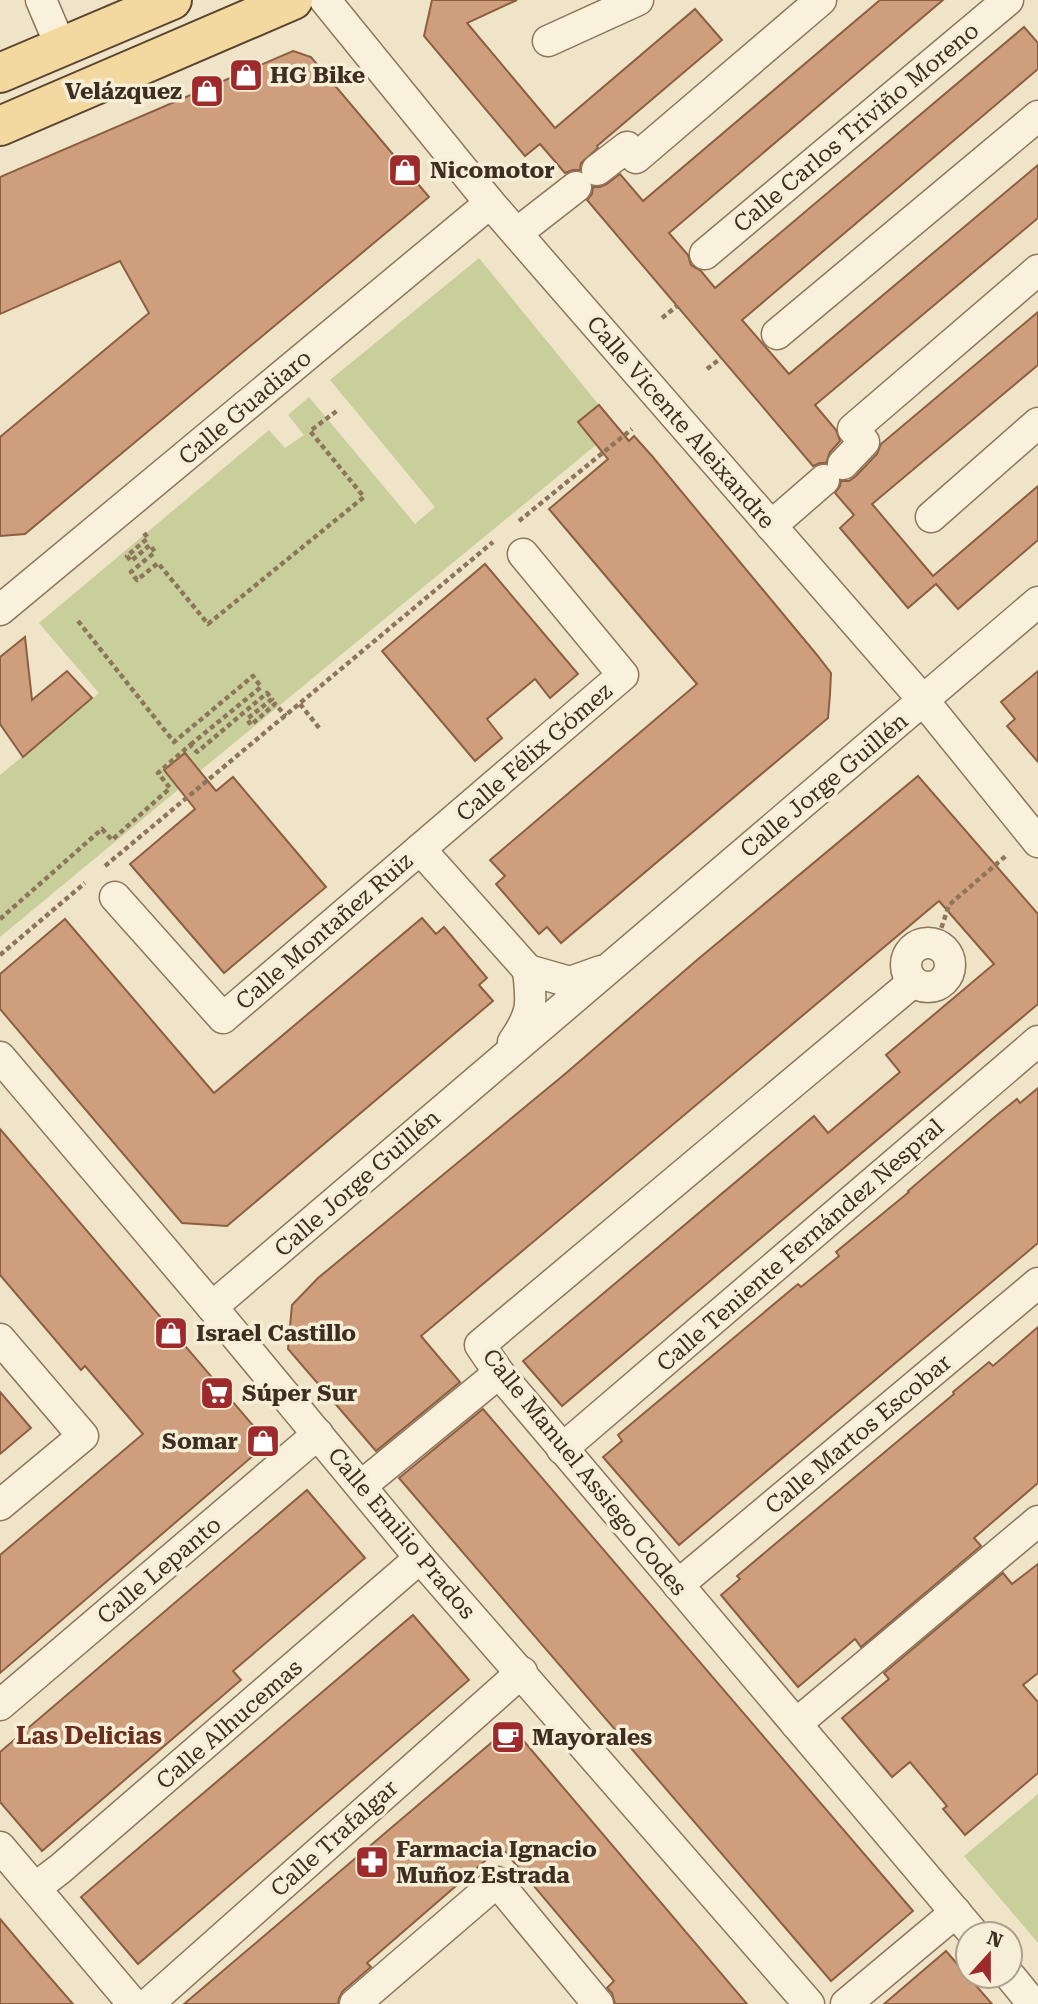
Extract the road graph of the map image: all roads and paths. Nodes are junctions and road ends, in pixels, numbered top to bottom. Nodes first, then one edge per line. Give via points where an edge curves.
1 (41, 0) edge
2 (172, 0) edge
3 (293, 0) edge
4 (325, 0) edge
5 (638, 0) edge
6 (821, 0) edge
7 (1007, 0) edge
8 (548, 41) dead end
9 (61, 47) junction
10 (0, 73) edge
11 (1038, 116) edge
12 (0, 126) edge
13 (490, 203) junction
14 (517, 233) junction
15 (705, 254) dead end
16 (1038, 270) edge
17 (677, 306) dead end
18 (662, 318) dead end
19 (776, 334) dead end
20 (721, 358) dead end
21 (707, 369) dead end
22 (338, 410) dead end
23 (1038, 423) edge
24 (632, 429) dead end
25 (123, 508) junction
26 (931, 517) dead end
27 (515, 524) dead end
28 (771, 526) junction
29 (494, 541) dead end
30 (523, 554) dead end
31 (1038, 602) edge
32 (0, 610) edge
33 (78, 621) dead end
34 (923, 700) junction
35 (300, 704) junction
36 (286, 716) junction
37 (320, 729) dead end
38 (190, 745) junction
39 (1035, 838) edge
40 (420, 849) junction
41 (115, 897) dead end
42 (0, 919) edge
43 (936, 944) joint
44 (0, 955) edge
45 (609, 968) junction
46 (528, 970) junction
47 (1038, 1041) edge
48 (0, 1057) edge
49 (503, 1059) junction
50 (1038, 1283) edge
51 (212, 1307) junction
52 (0, 1339) edge
53 (499, 1373) junction
54 (318, 1434) junction
55 (562, 1448) junction
56 (360, 1486) junction
57 (0, 1505) edge
58 (1038, 1521) edge
59 (420, 1558) junction
60 (678, 1585) junction
61 (522, 1672) junction
62 (0, 1705) edge
63 (796, 1724) junction
64 (0, 1847) edge
65 (35, 1888) junction
66 (962, 1920) edge
67 (954, 1930) edge
68 (1022, 1990) edge
69 (133, 2004) edge
70 (148, 2004) edge
71 (355, 2004) edge
72 (598, 2004) edge
73 (809, 2004) edge
74 (846, 2004) edge
75 (1033, 2004) edge

1 - 9 street
2 - 9 main road
3 - 12 main road
4 - 13 street, Calle Vicente Aleixandre
5 - 8 street
6 - 14 street via 636,158 627,147
7 - 15 street, Calle Carlos Triviño Moreno
9 - 10 main road
11 - 19 street
13 - 14 street, Calle Vicente Aleixandre
13 - 25 street, Calle Guadiaro
14 - 28 street, Calle Vicente Aleixandre
16 - 28 street via 853,429 864,442
17 - 18 path
20 - 21 path
22 - 25 path via 310,431 364,497 208,625 158,563 137,580 131,572 155,552 150,545 131,561 127,556 149,538
23 - 26 street
24 - 27 path
25 - 32 street, Calle Guadiaro
28 - 34 street, Calle Vicente Aleixandre
29 - 35 path
30 - 40 street, Calle Félix Gómez via 623,675
31 - 34 street, Calle Jorge Guillén
33 - 38 path via 174,742 253,676 261,687
34 - 39 street, Calle Vicente Aleixandre
34 - 45 street, Calle Jorge Guillén
35 - 36 path
35 - 37 path
36 - 38 path via 275,704 251,725 247,719 272,699 267,693 197,752
36 - 44 path
38 - 42 path via 158,773 170,788 112,840 102,830
39 - 43 path via 949,905
40 - 41 street, Calle Montañez Ruiz via 223,1018
40 - 46 street
43 - 53 street, Calle Manuel Assiego Codes via 915,946 908,954 905,964 913,982 480,1345
45 - 46 street, Calle Jorge Guillén via 570,982
45 - 49 street, Calle Jorge Guillén
46 - 49 street, Calle Jorge Guillén via 531,1001 526,1023
47 - 55 street, Calle Teniente Fernández Nespral
48 - 51 street, Calle Emilio Prados
49 - 51 street, Calle Jorge Guillén
50 - 60 street, Calle Martos Escobar
51 - 54 street, Calle Emilio Prados
52 - 57 street via 83,1436
53 - 55 street, Calle Manuel Assiego Codes
53 - 56 street
54 - 56 street, Calle Emilio Prados
54 - 62 street, Calle Lepanto
55 - 60 street, Calle Manuel Assiego Codes
56 - 59 street, Calle Emilio Prados
58 - 63 street
59 - 61 street, Calle Emilio Prados
59 - 65 street, Calle Alhucemas
60 - 63 street, Calle Manuel Assiego Codes
61 - 70 street, Calle Trafalgar
61 - 73 street, Calle Emilio Prados
63 - 66 street, Calle Manuel Assiego Codes
64 - 65 street
65 - 69 street
67 - 74 street
68 - 75 street
71 - 72 street via 497,1882

